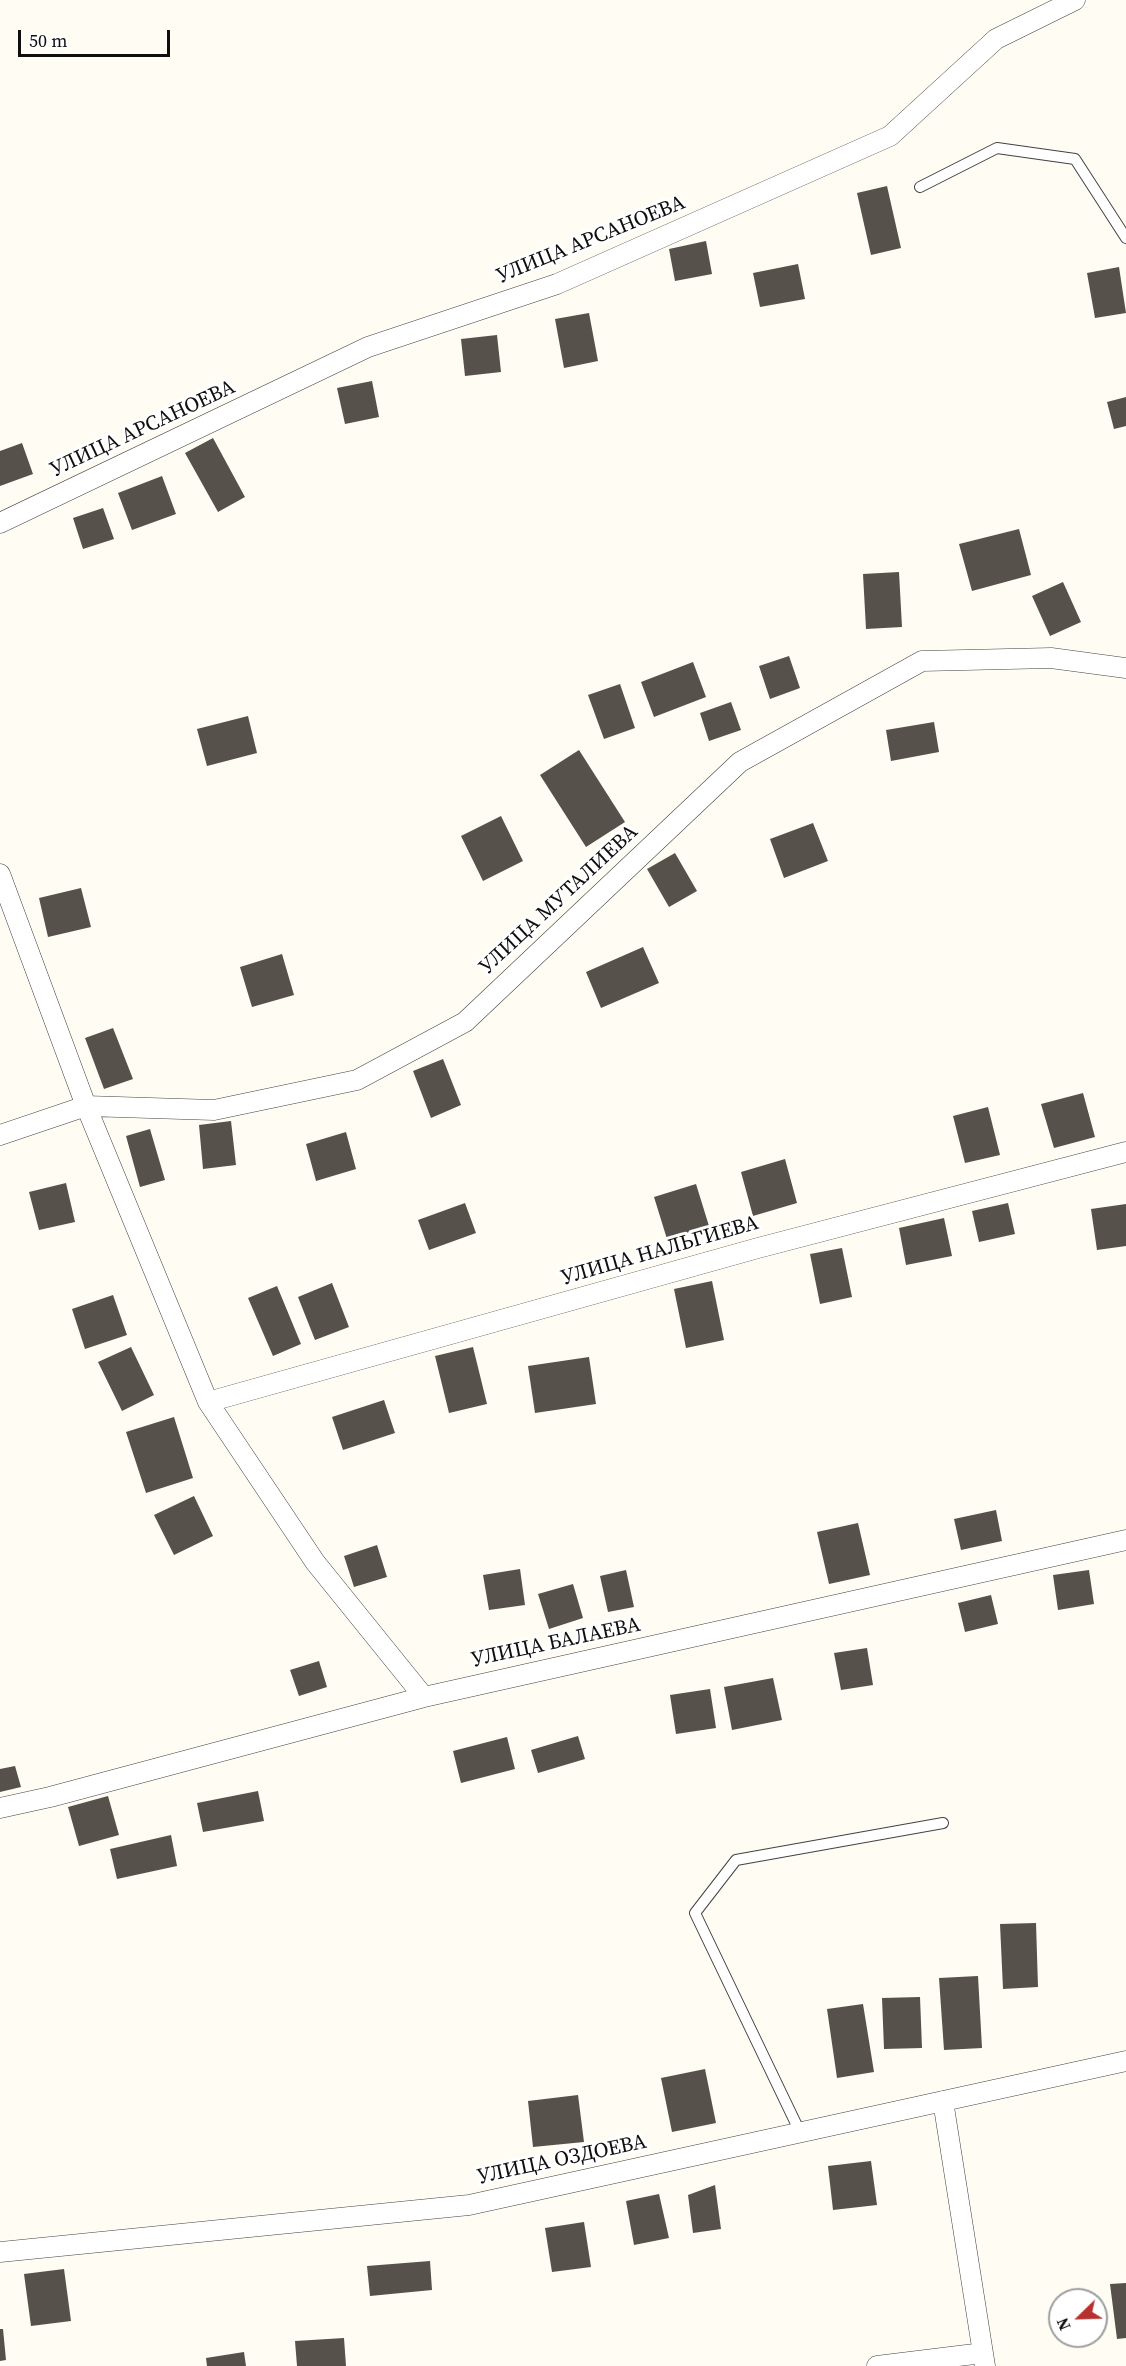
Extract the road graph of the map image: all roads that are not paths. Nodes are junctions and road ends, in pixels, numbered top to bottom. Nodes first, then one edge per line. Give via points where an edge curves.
1 (1075, 0) edge
2 (920, 187) dead end
3 (1126, 238) edge
4 (0, 523) edge
5 (1126, 668) edge
6 (0, 874) edge
7 (86, 1106) junction
8 (0, 1135) edge
9 (1126, 1152) edge
10 (208, 1402) junction
11 (1126, 1540) edge
12 (424, 1697) junction
13 (0, 1808) edge
14 (943, 1823) dead end
15 (1126, 2061) edge
16 (943, 2101) junction
17 (800, 2132) junction
18 (0, 2252) edge
19 (984, 2359) edge
20 (877, 2366) edge

1 - 4 street, УЛИЦА АРСАНОЕВА via 996,39 890,136 557,284 368,348
2 - 3 lane via 998,148 1075,159
5 - 7 street, УЛИЦА МУТАЛИЕВА via 1051,658 922,661 740,762 465,1023 357,1080 214,1110
6 - 7 street
7 - 8 street, УЛИЦА МУТАЛИЕВА
7 - 10 street
9 - 10 street, УЛИЦА НАЛЬГИЕВА via 758,1248
10 - 12 street via 315,1562
11 - 12 street, УЛИЦА БАЛАЕВА
12 - 13 street, УЛИЦА БАЛАЕВА
14 - 17 lane via 736,1860 695,1913
15 - 16 street, УЛИЦА ОЗДОЕВА
16 - 17 street, УЛИЦА ОЗДОЕВА
16 - 19 street
17 - 18 street, УЛИЦА ОЗДОЕВА via 469,2205
19 - 20 street

